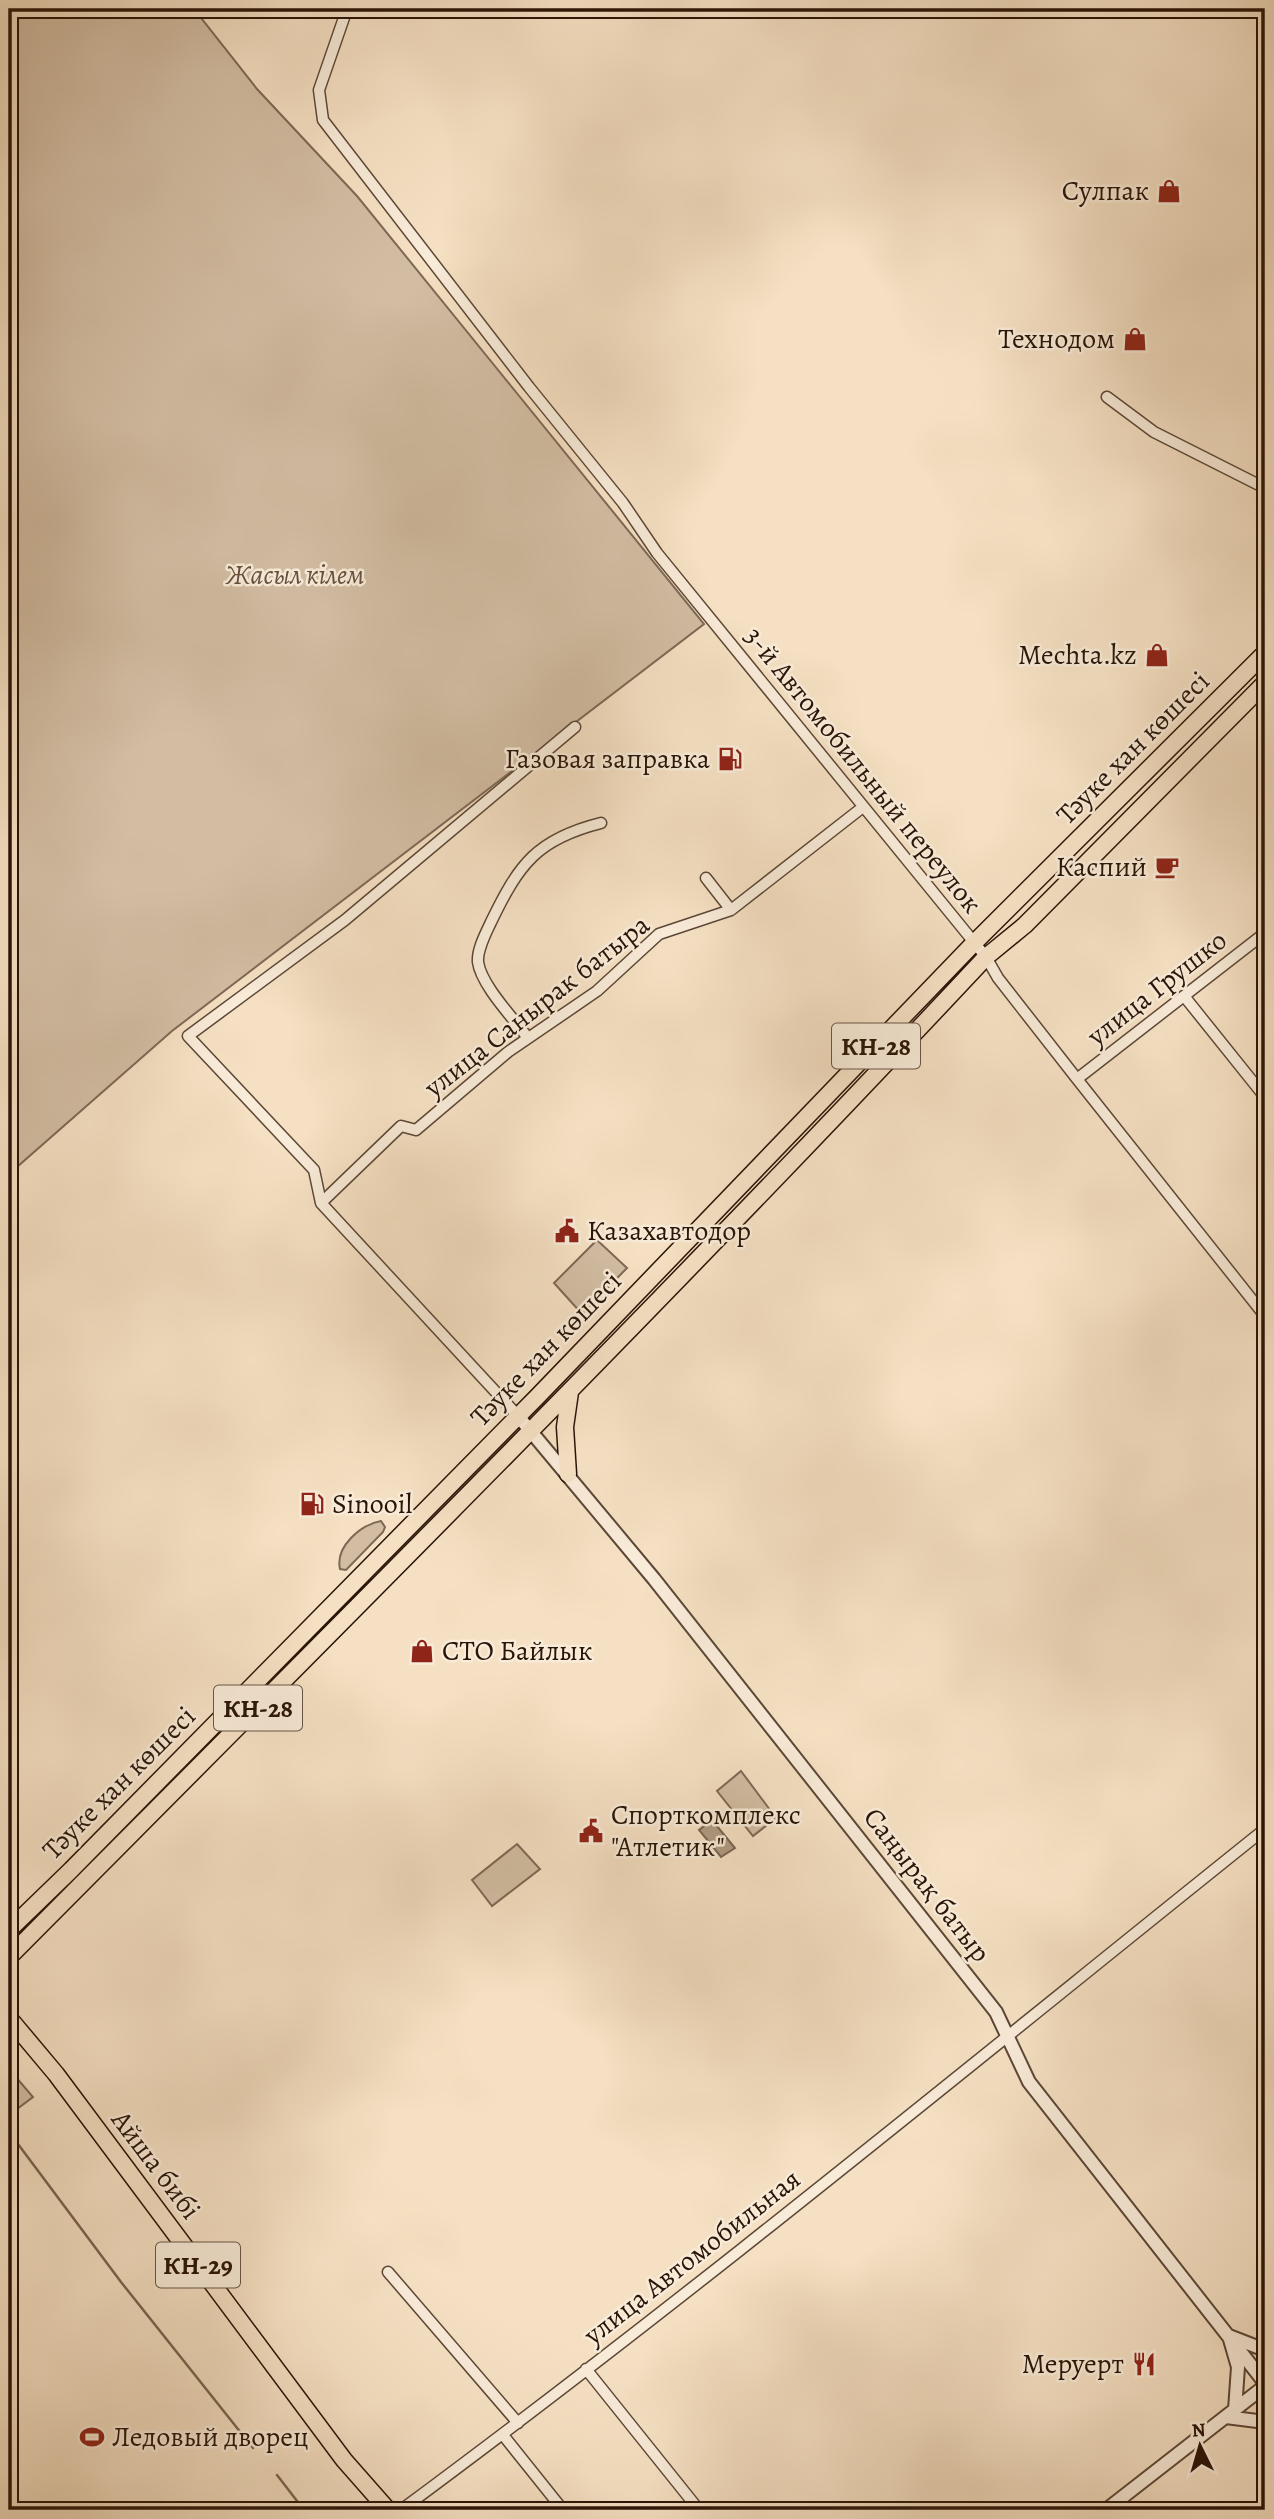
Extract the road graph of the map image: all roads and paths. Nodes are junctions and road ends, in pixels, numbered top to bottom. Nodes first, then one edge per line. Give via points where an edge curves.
1 (347, 9) edge
2 (1107, 397) dead end
3 (1265, 488) edge
4 (1265, 653) edge
5 (1265, 682) edge
6 (575, 727) dead end
7 (863, 807) junction
8 (601, 823) dead end
9 (706, 878) dead end
10 (732, 910) junction
11 (1265, 933) edge
12 (974, 943) junction
13 (986, 957) junction
14 (1184, 996) junction
15 (528, 1038) junction
16 (1077, 1079) junction
17 (1265, 1094) edge
18 (321, 1203) junction
19 (1265, 1316) edge
20 (570, 1392) junction
21 (518, 1416) junction
22 (532, 1431) junction
23 (568, 1474) junction
24 (1265, 1829) edge
25 (9, 1930) edge
26 (9, 1957) edge
27 (9, 2018) edge
28 (1007, 2035) junction
29 (388, 2272) dead end
30 (1229, 2336) junction
31 (1265, 2350) edge
32 (586, 2369) junction
33 (1265, 2385) edge
34 (1231, 2413) junction
35 (1265, 2422) edge
36 (518, 2423) junction
37 (503, 2435) junction
38 (388, 2510) edge
39 (401, 2510) edge
40 (563, 2510) edge
41 (699, 2510) edge
42 (1106, 2510) edge

1 - 7 street, 3-й Автомобильный переулок via 319,90 323,120 623,503 657,553
2 - 3 street via 1154,432
4 - 12 main road, Тәуке хан көшесі / КН-28
5 - 13 main road, Тәуке хан көшесі / КН-28 via 1025,925
6 - 18 street via 345,920 188,1036 314,1170
7 - 10 street, улица Санырак батыра
7 - 12 street, 3-й Автомобильный переулок
8 - 15 street via 547,844 520,867 482,942 478,962 494,994
9 - 10 street
10 - 15 street, улица Санырак батыра via 659,934 597,991
11 - 14 street, улица Грушко
12 - 13 street, 3-й Автомобильный переулок
12 - 21 main road, Тәуке хан көшесі / КН-28
13 - 16 street, 3-й Автомобильный переулок
13 - 20 main road, Тәуке хан көшесі / КН-28
14 - 16 street, улица Грушко
14 - 17 street
15 - 18 street, улица Санырак батыра via 416,1130 401,1126
16 - 19 street, 3-й Автомобильный переулок
18 - 21 street
20 - 22 main road, Тәуке хан көшесі / КН-28
20 - 23 main road via 565,1427
21 - 22 street, Саңырақ батыр
21 - 25 main road, Тәуке хан көшесі / КН-28
22 - 23 street, Саңырақ батыр
22 - 26 main road, Тәуке хан көшесі / КН-28
23 - 28 street, Саңырақ батыр via 856,1832 996,2012
24 - 28 street, улица Автомобильная
27 - 38 main road, Айша бибі / КН-29 via 56,2074 344,2460
28 - 30 street, Саңырақ батыр via 1029,2082
28 - 32 street, улица Автомобильная
29 - 36 street
30 - 31 street
30 - 33 street, Саңырақ батыр
30 - 34 street via 1238,2367
32 - 36 street, улица Автомобильная
32 - 41 street
33 - 34 street
34 - 35 street
34 - 42 street
36 - 37 street, улица Автомобильная
37 - 39 street, улица Автомобильная
37 - 40 street

